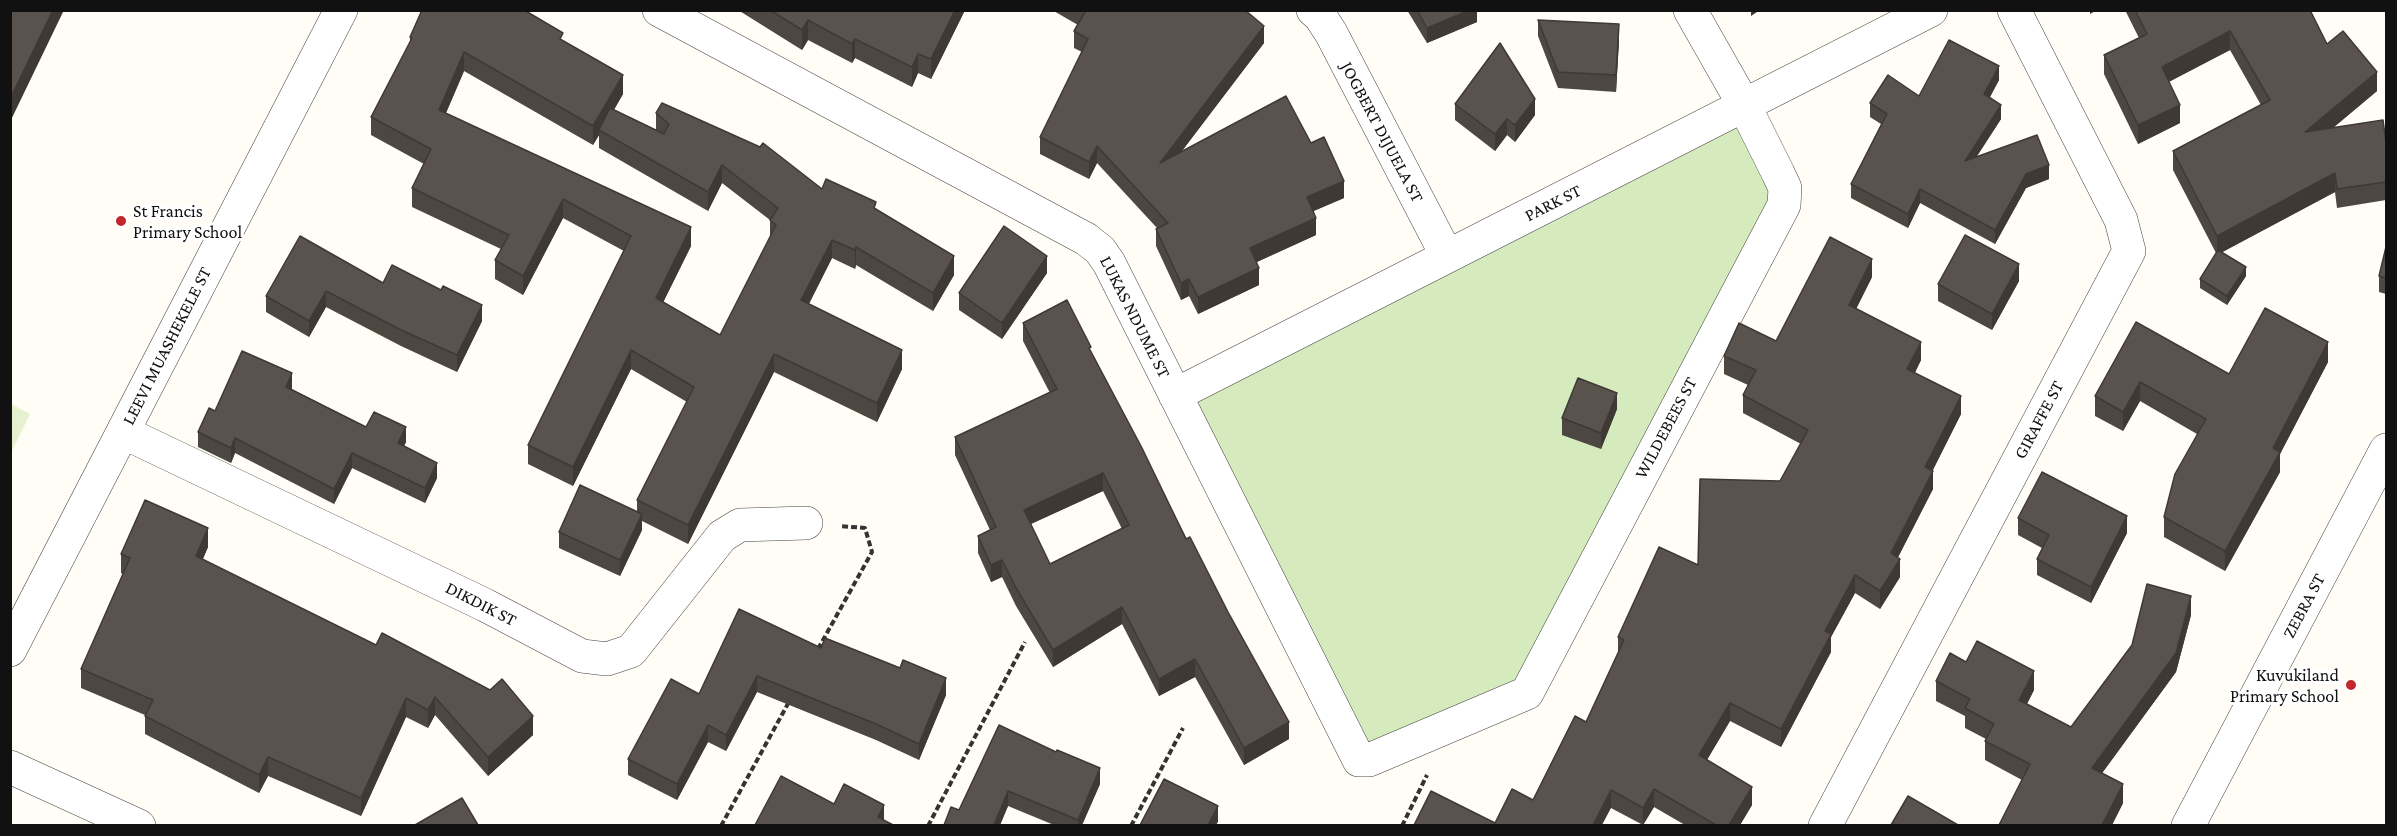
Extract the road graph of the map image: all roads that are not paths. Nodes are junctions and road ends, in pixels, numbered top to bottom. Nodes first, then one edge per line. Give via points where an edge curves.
1 (341, 10) edge
2 (659, 10) edge
3 (1313, 10) edge
4 (1690, 10) edge
5 (1931, 10) edge
6 (2014, 10) edge
7 (1744, 105) junction
8 (1447, 256) junction
9 (1175, 395) junction
10 (123, 432) junction
11 (2386, 450) edge
12 (806, 524) road end
13 (10, 650) edge
14 (1369, 760) joint
15 (10, 766) edge
16 (139, 825) edge
17 (1825, 825) edge
18 (2188, 825) edge

1 - 10 street, LEEVI MUASHEKELE ST
2 - 9 street, LUKAS NDUME ST via 1086,239 1109,263
3 - 8 street, JOGBERT DIJUELA ST via 1331,33
4 - 7 street, WILDEBEES ST
5 - 7 street, PARK ST
6 - 17 street, GIRAFFE ST via 2121,220 2129,251
7 - 8 street, PARK ST
7 - 14 street, WILDEBEES ST via 1785,188 1784,205 1527,693
8 - 9 street, PARK ST
9 - 14 street, LUKAS NDUME ST via 1353,750 1359,760
10 - 12 street, DIKDIK ST via 485,605 582,656 607,659 631,651 722,536 740,525
10 - 13 street, LEEVI MUASHEKELE ST
11 - 18 street, ZEBRA ST
15 - 16 street

